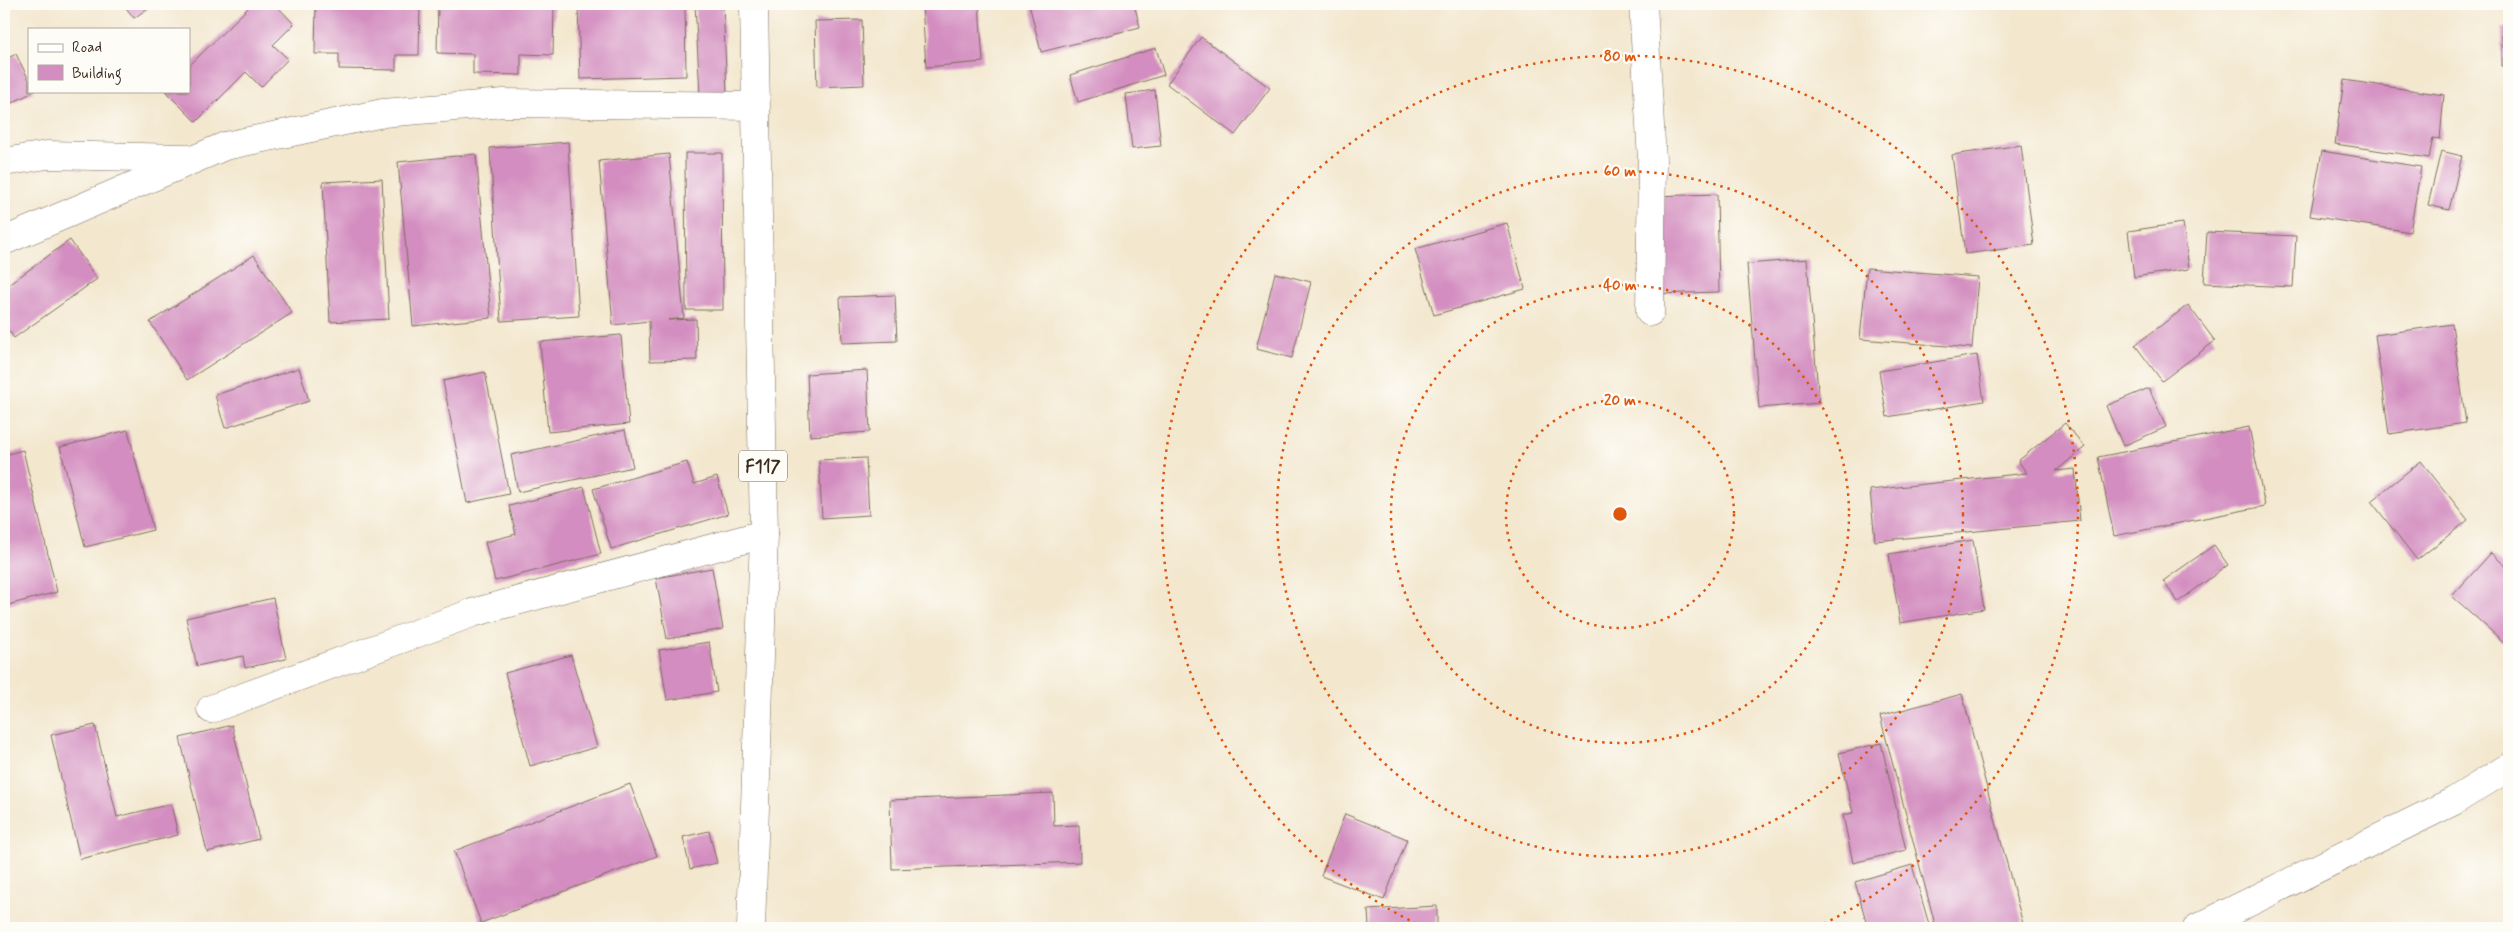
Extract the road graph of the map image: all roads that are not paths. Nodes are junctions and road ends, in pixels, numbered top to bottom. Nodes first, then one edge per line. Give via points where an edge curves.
1 (754, 4) edge
2 (1643, 4) edge
3 (755, 106) junction
4 (193, 158) junction
5 (4, 162) edge
6 (4, 240) edge
7 (1650, 312) dead end
8 (764, 534) junction
9 (211, 709) dead end
10 (2509, 766) edge
11 (751, 928) edge
12 (2196, 928) edge

1 - 3 street, F117
2 - 7 street via 1652,160
3 - 4 street via 504,103 392,113 225,146
3 - 8 street, F117
4 - 5 street via 47,155
4 - 6 street
8 - 9 street via 472,613
8 - 11 street, F117
10 - 12 street via 2454,801

